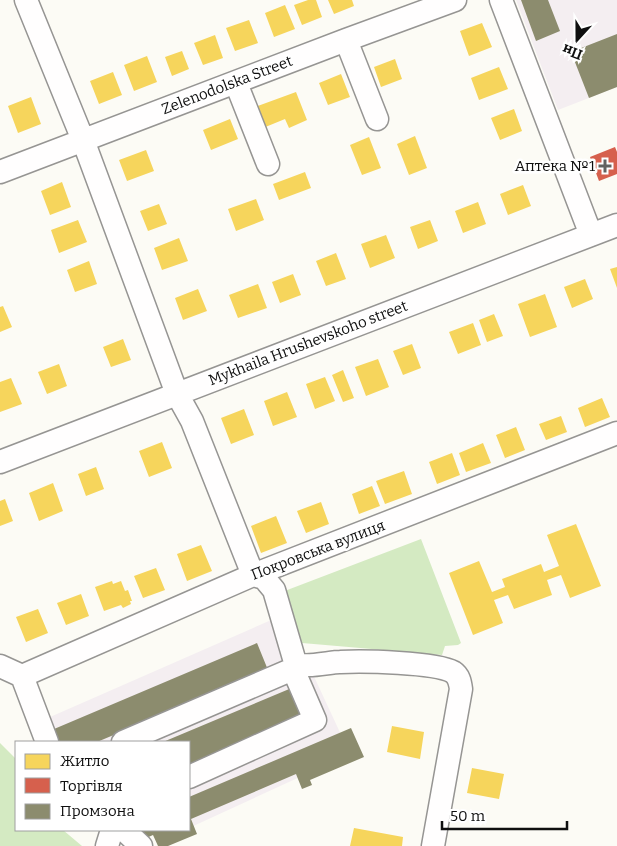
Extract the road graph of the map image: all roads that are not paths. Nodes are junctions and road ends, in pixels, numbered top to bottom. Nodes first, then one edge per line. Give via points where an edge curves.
1 (26, 0) edge
2 (455, 0) edge
3 (501, 0) edge
4 (346, 40) junction
5 (236, 82) junction
6 (377, 118) dead end
7 (83, 140) junction
8 (268, 164) dead end
9 (0, 172) edge
10 (617, 225) edge
11 (591, 234) junction
12 (177, 394) junction
13 (617, 433) edge
14 (0, 462) edge
15 (253, 575) junction
16 (0, 666) edge
17 (295, 667) junction
18 (22, 676) junction
19 (47, 741) edge
20 (125, 741) edge
21 (190, 776) edge
22 (112, 831) edge
23 (125, 831) edge
24 (107, 846) edge
25 (141, 846) edge
26 (433, 846) edge

1 - 7 street
2 - 4 street, Zelenodolska Street
3 - 11 street
4 - 5 street, Zelenodolska Street
4 - 6 street
5 - 7 street, Zelenodolska Street
5 - 8 street
7 - 9 street, Zelenodolska Street
7 - 12 street
10 - 11 street, Mykhaila Hrushevskoho street
11 - 12 street, Mykhaila Hrushevskoho street
12 - 14 street, Mykhaila Hrushevskoho street
12 - 15 street via 192,421
13 - 15 street, Покровська вулиця
15 - 17 street via 264,578 274,590
15 - 18 street, Покровська вулиця
16 - 18 street
17 - 20 street
17 - 21 street via 315,720
17 - 26 street via 340,662 425,665 454,673 461,689
18 - 19 street
22 - 24 street
23 - 25 street

